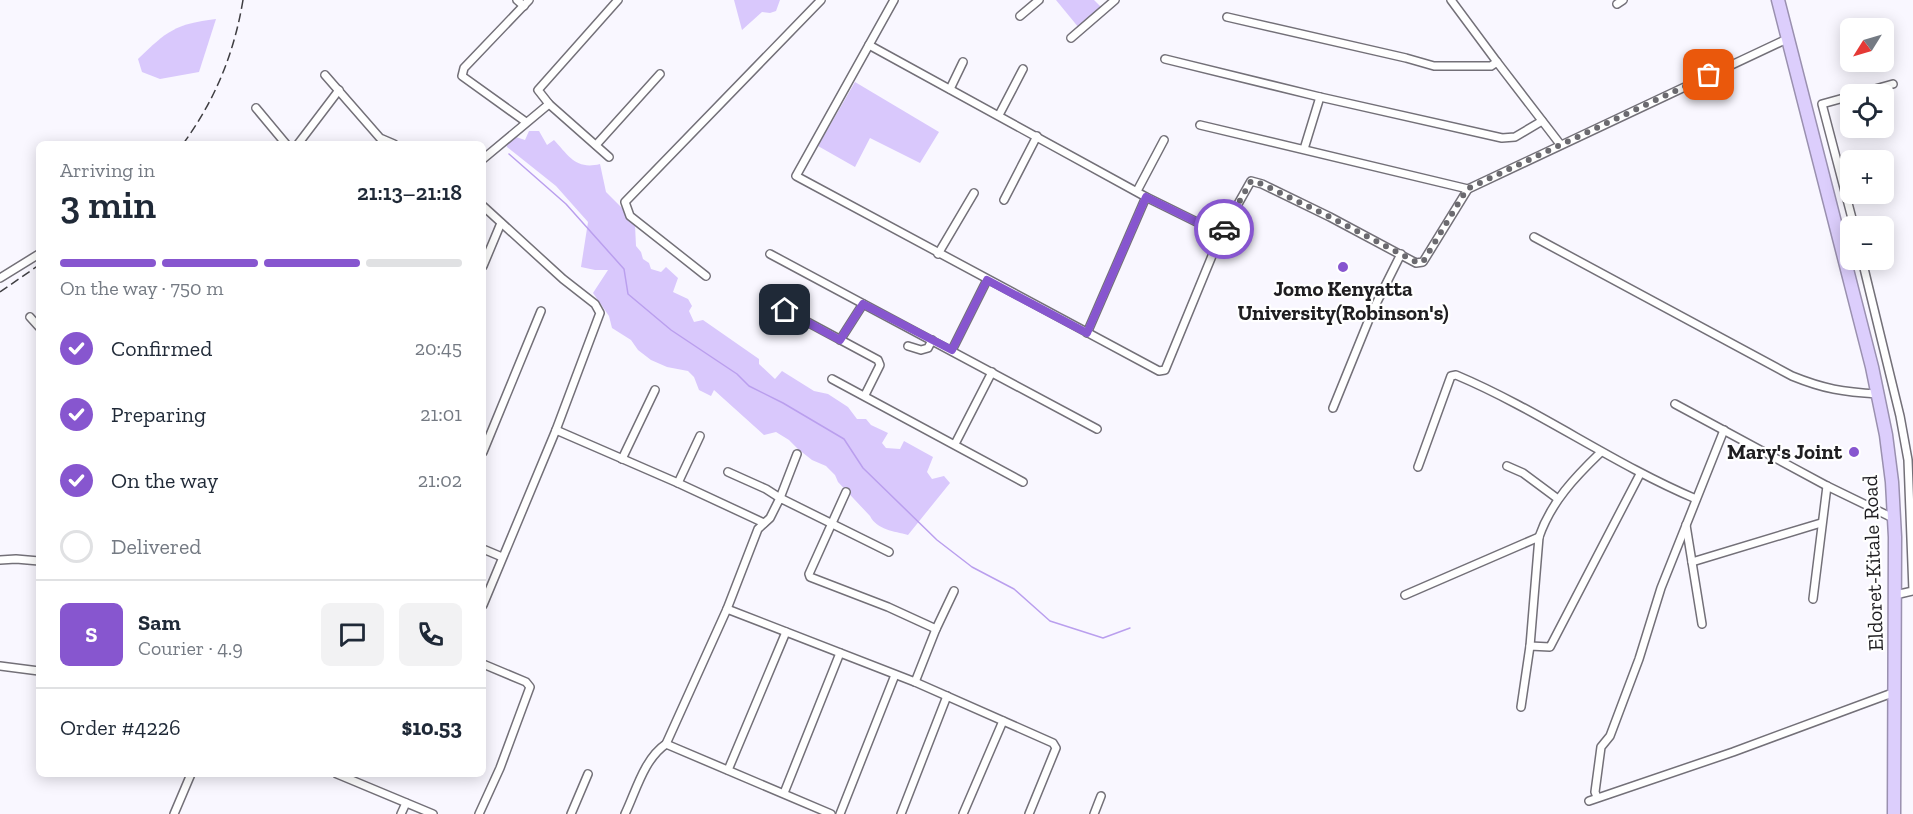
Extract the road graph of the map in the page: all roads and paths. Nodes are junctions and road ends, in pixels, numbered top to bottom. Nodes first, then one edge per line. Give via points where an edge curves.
1 (517, 0) edge
2 (529, 0) edge
3 (618, 0) edge
4 (821, 0) edge
5 (894, 0) edge
6 (1039, 0) edge
7 (1115, 0) edge
8 (1451, 0) edge
9 (1778, 0) edge
10 (524, 6) junction
11 (1020, 16) dead end
12 (1227, 17) dead end
13 (1071, 38) dead end
14 (1789, 38) junction
15 (868, 45) junction
16 (1165, 59) dead end
17 (963, 62) dead end
18 (1497, 62) junction
19 (1023, 69) dead end
20 (660, 74) dead end
21 (325, 75) dead end
22 (950, 89) junction
23 (339, 90) junction
24 (1320, 97) junction
25 (1840, 99) edge
26 (549, 104) junction
27 (255, 108) dead end
28 (999, 115) junction
29 (1542, 121) junction
30 (526, 122) junction
31 (1200, 125) dead end
32 (1037, 136) junction
33 (1164, 140) dead end
34 (283, 141) edge
35 (300, 141) edge
36 (378, 141) edge
37 (1560, 144) junction
38 (596, 145) junction
39 (1304, 150) junction
40 (486, 156) edge
41 (609, 157) dead end
42 (1467, 189) junction
43 (1137, 191) junction
44 (974, 193) dead end
45 (1146, 197) junction
46 (1004, 200) dead end
47 (486, 209) edge
48 (1851, 216) edge
49 (501, 223) junction
50 (1221, 234) junction
51 (1534, 237) dead end
52 (770, 254) dead end
53 (938, 254) junction
54 (1401, 254) junction
55 (36, 256) edge
56 (486, 259) edge
57 (1864, 270) edge
58 (706, 276) dead end
59 (0, 278) edge
60 (987, 280) junction
61 (863, 304) junction
62 (541, 310) dead end
63 (785, 310) dead end
64 (30, 316) dead end
65 (36, 323) edge
66 (1087, 333) junction
67 (840, 340) junction
68 (932, 340) junction
69 (908, 346) dead end
70 (952, 350) junction
71 (992, 372) junction
72 (832, 379) dead end
73 (656, 390) dead end
74 (1878, 394) junction
75 (865, 395) junction
76 (1675, 404) dead end
77 (1333, 408) dead end
78 (1097, 429) dead end
79 (556, 430) junction
80 (1724, 430) junction
81 (700, 436) dead end
82 (955, 444) junction
83 (486, 445) edge
84 (1601, 452) junction
85 (797, 454) dead end
86 (622, 459) junction
87 (1507, 466) dead end
88 (1418, 467) dead end
89 (728, 472) dead end
90 (1640, 474) junction
91 (1023, 482) dead end
92 (678, 483) junction
93 (1827, 486) junction
94 (846, 492) dead end
95 (780, 498) junction
96 (1558, 499) junction
97 (1696, 499) junction
98 (1895, 519) junction
99 (764, 523) junction
100 (1821, 523) junction
101 (1686, 524) junction
102 (832, 525) junction
103 (1539, 537) junction
104 (486, 550) edge
105 (890, 552) dead end
106 (502, 557) junction
107 (0, 560) edge
108 (36, 561) edge
109 (1692, 562) junction
110 (954, 591) dead end
111 (1405, 595) dead end
112 (1895, 595) junction
113 (486, 597) edge
114 (1813, 599) dead end
115 (727, 609) junction
116 (1702, 624) dead end
117 (936, 629) junction
118 (786, 632) junction
119 (1530, 646) junction
120 (840, 653) junction
121 (486, 665) edge
122 (0, 666) edge
123 (36, 671) edge
124 (895, 675) junction
125 (915, 682) junction
126 (1895, 692) junction
127 (947, 696) junction
128 (1521, 706) dead end
129 (1003, 721) junction
130 (666, 744) junction
131 (728, 770) junction
132 (588, 774) dead end
133 (190, 777) edge
134 (344, 777) edge
135 (784, 793) junction
136 (1101, 796) dead end
137 (1597, 797) junction
138 (1589, 801) dead end
139 (406, 803) junction
140 (174, 814) edge
141 (401, 814) edge
142 (433, 814) edge
143 (479, 814) edge
144 (572, 814) edge
145 (625, 814) edge
146 (831, 814) edge
147 (840, 814) edge
148 (901, 814) edge
149 (963, 814) edge
150 (1029, 814) edge
151 (1094, 814) edge
152 (1894, 814) edge

1 - 10 street
2 - 10 street
3 - 26 street via 538,89
4 - 58 street via 625,202 630,216
5 - 15 street
6 - 11 street
7 - 13 street
8 - 18 street
9 - 14 highway, Eldoret-Kitale Road
10 - 30 street via 464,68 462,76
12 - 18 street via 1434,66 1491,66
14 - 37 street
14 - 74 highway, Eldoret-Kitale Road
15 - 22 street
15 - 53 street via 796,176
16 - 24 street
17 - 22 street
18 - 29 street
19 - 28 street
20 - 38 street
21 - 23 street
22 - 28 street
23 - 35 street
23 - 36 street
24 - 29 street via 1502,138 1515,136
24 - 39 street
25 - 48 street via 1822,104
26 - 30 street
26 - 38 street
27 - 34 street
28 - 32 street
29 - 37 street
30 - 40 street
31 - 39 street
32 - 43 street
32 - 46 street
33 - 43 street
37 - 42 street
38 - 41 street
39 - 42 street
42 - 54 street via 1423,262
43 - 45 street
44 - 53 street
45 - 50 street
45 - 66 street
47 - 49 street
49 - 56 street
49 - 79 street via 595,304 600,313
50 - 54 street via 1251,181
50 - 66 street via 1165,370 1159,371
51 - 74 street via 1792,376 1820,388
52 - 61 street
53 - 60 street
54 - 77 street via 1372,312
55 - 59 street
57 - 112 street via 1908,460 1913,591
60 - 66 street
60 - 70 street
61 - 67 street
61 - 68 street
62 - 83 street
63 - 67 street
64 - 65 street
67 - 75 street via 879,362
68 - 69 street via 928,348 921,350
68 - 70 street
70 - 71 street
71 - 78 street
71 - 82 street
72 - 75 street
73 - 86 street
74 - 98 highway, Eldoret-Kitale Road
75 - 82 street
76 - 80 street
79 - 86 street
79 - 106 street
80 - 93 street
80 - 97 street
81 - 92 street
82 - 91 street
84 - 88 street via 1456,375 1451,376
84 - 90 street
84 - 96 street
85 - 95 street
86 - 92 street
87 - 96 street
89 - 95 street
90 - 97 street
90 - 119 street via 1550,647
92 - 99 street
93 - 98 street
93 - 100 street
94 - 102 street
95 - 99 street
95 - 102 street
96 - 103 street
97 - 101 street
98 - 112 highway, Eldoret-Kitale Road
99 - 115 street via 758,529
100 - 109 street
100 - 114 street
101 - 109 street
101 - 137 street via 1661,588 1640,659 1610,736 1601,747
102 - 105 street
102 - 117 street via 809,574 811,578
103 - 111 street
103 - 119 street
104 - 106 street
106 - 113 street
107 - 108 street
109 - 116 street
110 - 117 street
112 - 126 highway, Eldoret-Kitale Road
115 - 118 street
115 - 130 street
117 - 125 street
118 - 120 street
118 - 131 street
119 - 128 street
120 - 124 street
120 - 135 street
121 - 143 street via 530,687
122 - 123 street
124 - 125 street
124 - 147 street
125 - 127 street
126 - 137 street
126 - 152 highway, Eldoret-Kitale Road
127 - 129 street
127 - 148 street
129 - 149 street
129 - 150 street via 1055,745
130 - 131 street
130 - 145 street via 649,761
131 - 135 street
132 - 144 street
133 - 140 street
134 - 139 street
135 - 146 street
136 - 151 street
137 - 138 street
139 - 141 street
139 - 142 street

